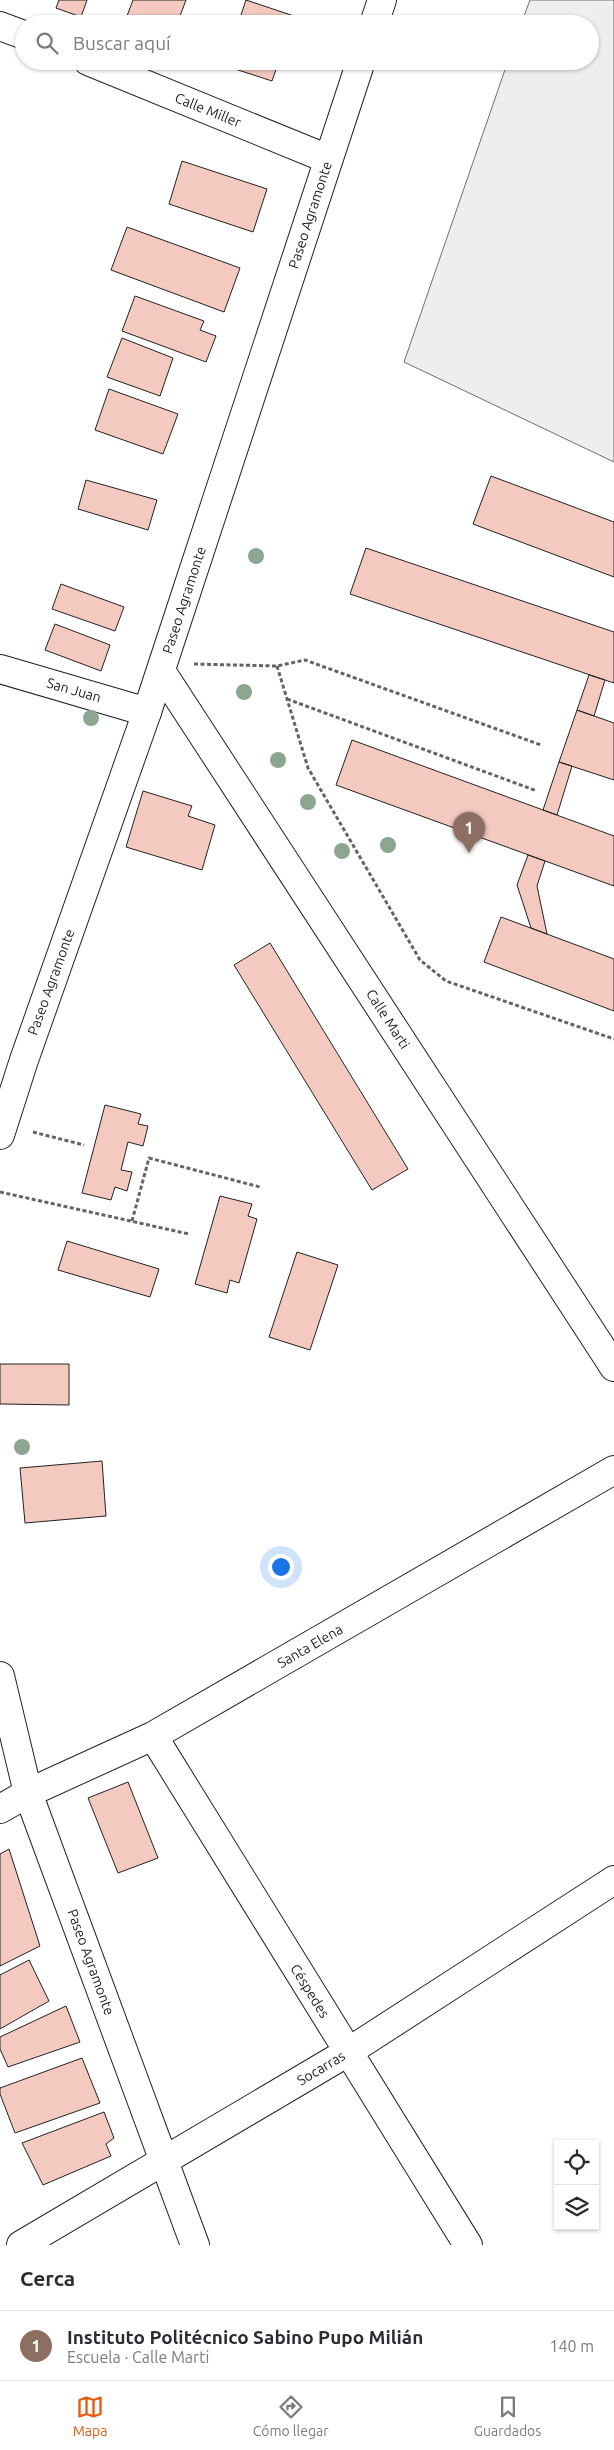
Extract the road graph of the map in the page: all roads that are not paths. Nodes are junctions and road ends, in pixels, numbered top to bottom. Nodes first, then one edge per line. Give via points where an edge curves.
1 (382, 0) edge
2 (377, 15) edge
3 (0, 26) edge
4 (15, 32) edge
5 (110, 70) edge
6 (359, 70) edge
7 (328, 159) junction
8 (163, 663) junction
9 (0, 669) edge
10 (147, 712) junction
11 (2, 1130) edge
12 (614, 1367) edge
13 (614, 1470) edge
14 (0, 1676) edge
15 (153, 1736) junction
16 (28, 1793) junction
17 (0, 1809) edge
18 (614, 1880) edge
19 (348, 2052) junction
20 (165, 2161) junction
21 (21, 2245) edge
22 (195, 2245) edge
23 (468, 2245) edge

1 - 2 street
3 - 4 street
5 - 7 street, Calle Miller
6 - 7 street, Paseo Agramonte
7 - 8 street, Paseo Agramonte
8 - 10 street, Paseo Agramonte
8 - 12 street, Calle Marti
9 - 10 street, San Juan
10 - 11 street, Paseo Agramonte
13 - 15 street, Santa Elena
14 - 16 street, Paseo Agramonte
15 - 16 street, Santa Elena
15 - 19 street, Céspedes
16 - 17 street, Santa Elena
16 - 20 street, Paseo Agramonte
18 - 19 street, Socarras
19 - 20 street, Socarras
19 - 23 street, Céspedes
20 - 21 street, Socarras
20 - 22 street, Paseo Agramonte

